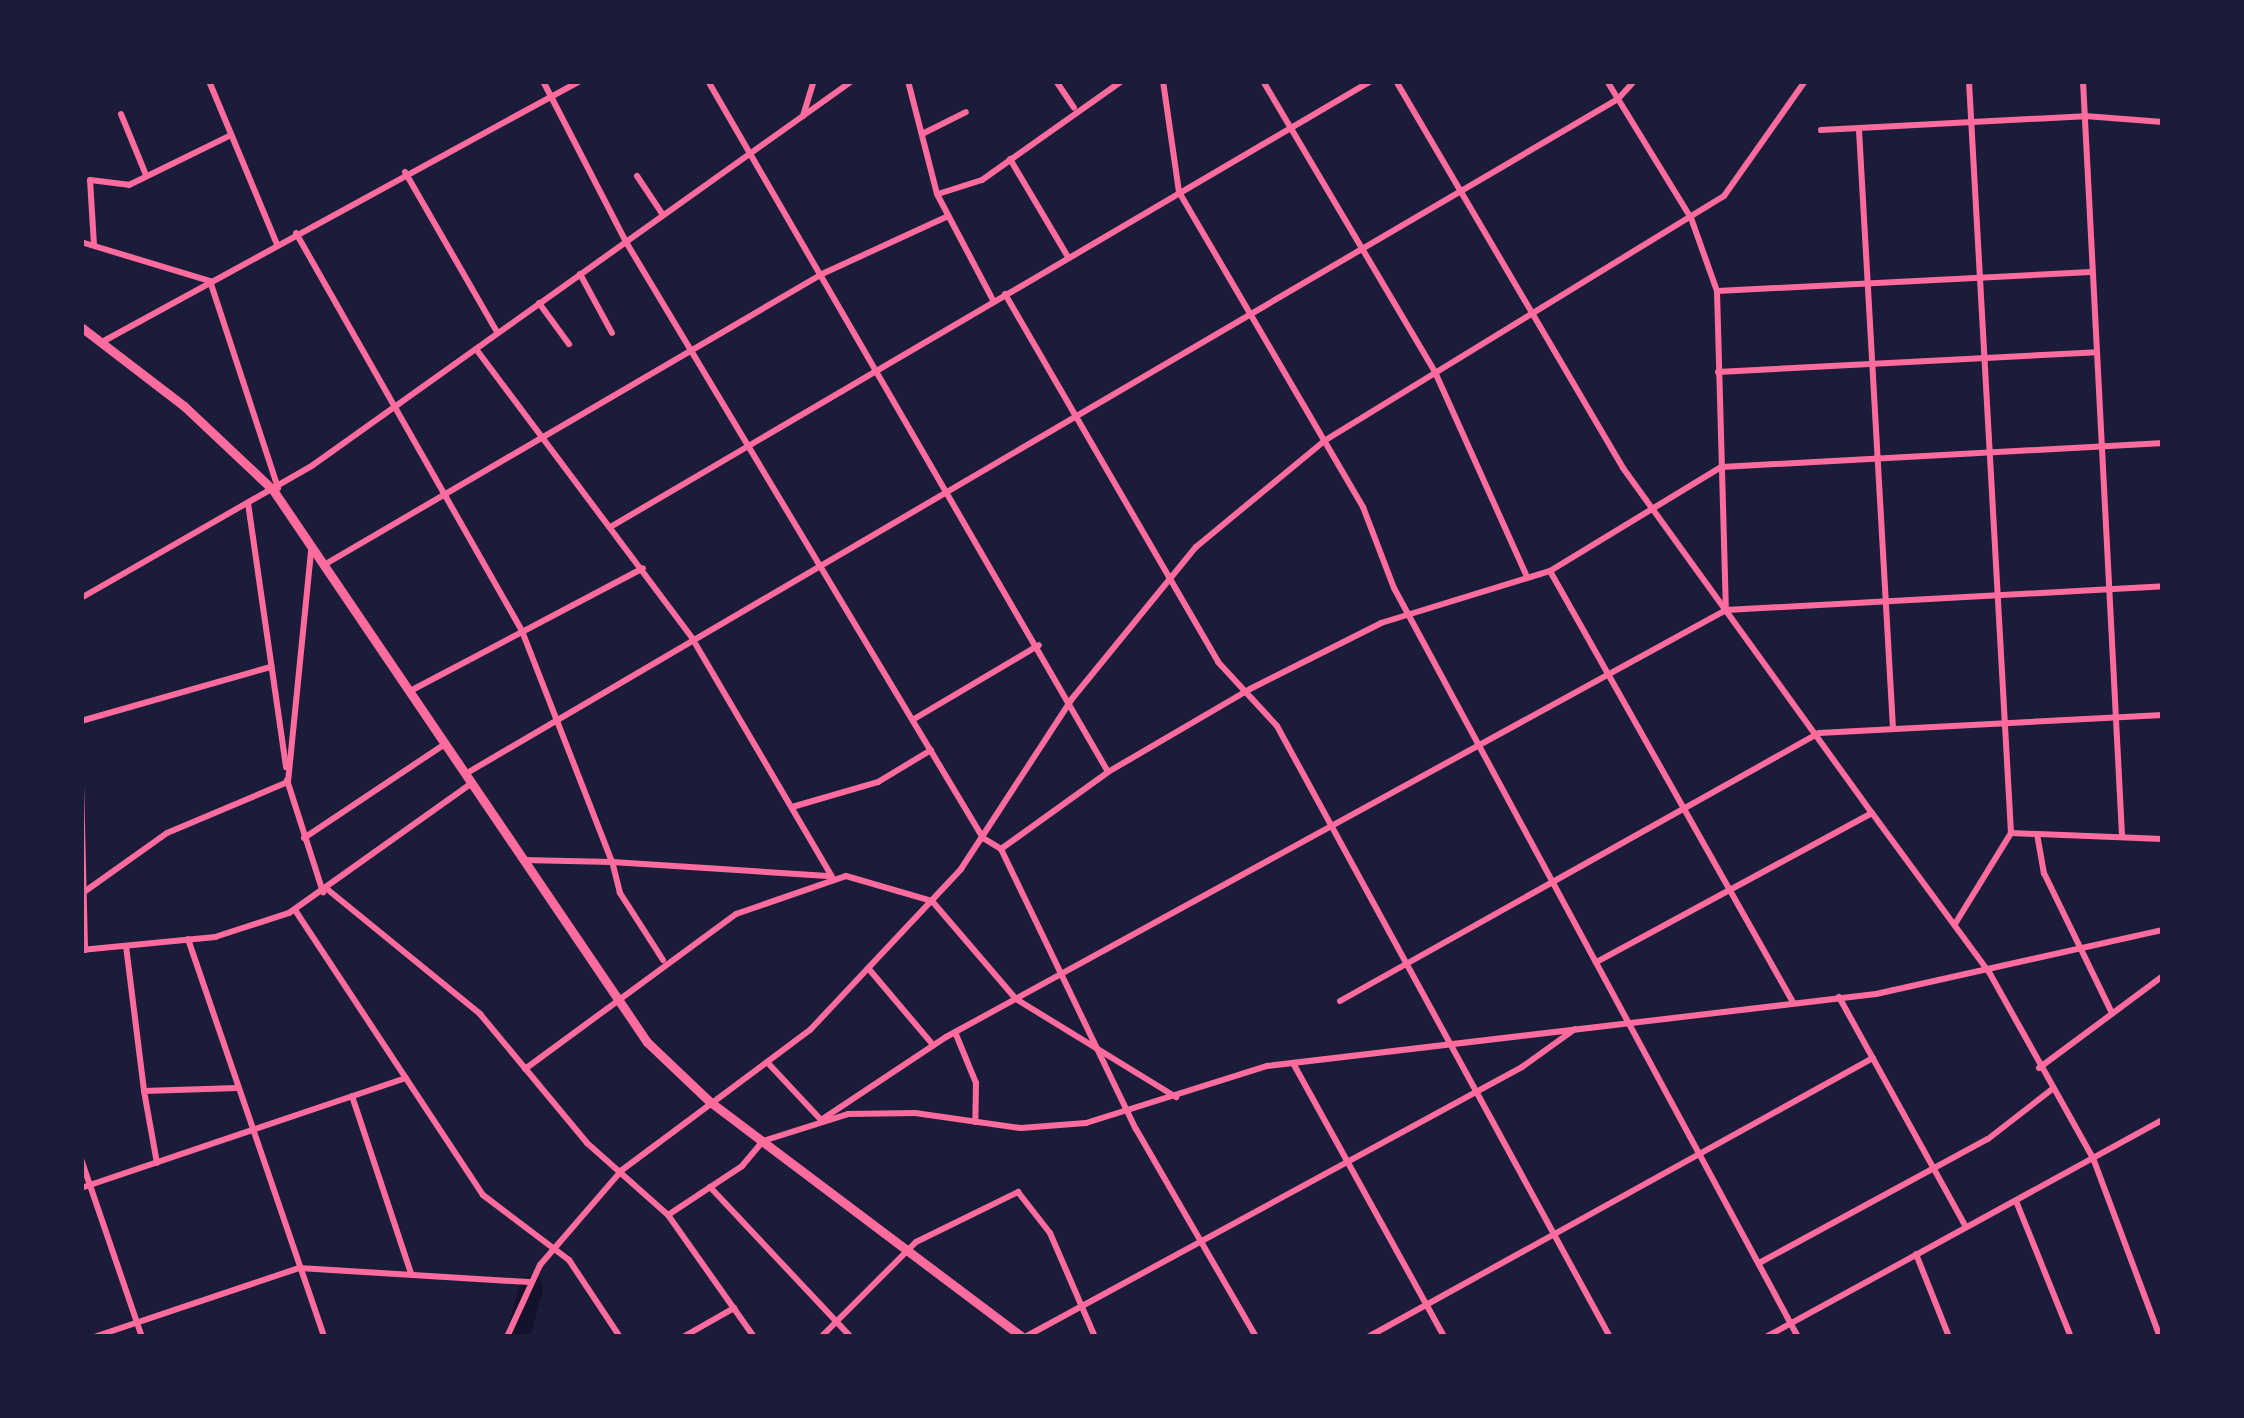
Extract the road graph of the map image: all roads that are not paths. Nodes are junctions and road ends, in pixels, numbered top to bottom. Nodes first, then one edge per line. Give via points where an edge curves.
1 (208, 81) edge
2 (543, 81) edge
3 (580, 81) edge
4 (708, 81) edge
5 (814, 81) edge
6 (851, 81) edge
7 (908, 81) edge
8 (1056, 81) edge
9 (1122, 81) edge
10 (1163, 81) edge
11 (1263, 81) edge
12 (1371, 81) edge
13 (1396, 81) edge
14 (1607, 81) edge
15 (1634, 81) edge
16 (1805, 81) edge
17 (1969, 81) edge
18 (2083, 81) edge
19 (549, 95) junction
20 (1618, 99) junction
21 (1075, 108) junction
22 (966, 112) dead end
23 (121, 114) dead end
24 (802, 116) junction
25 (2085, 116) junction
26 (2163, 122) edge
27 (1972, 125) junction
28 (1291, 127) junction
29 (1820, 130) dead end
30 (1859, 130) junction
31 (922, 134) junction
32 (231, 135) junction
33 (752, 153) junction
34 (1010, 159) junction
35 (405, 172) junction
36 (146, 175) junction
37 (637, 176) dead end
38 (1460, 190) junction
39 (1179, 193) junction
40 (937, 194) junction
41 (663, 215) junction
42 (947, 216) junction
43 (1690, 218) junction
44 (296, 233) junction
45 (81, 242) edge
46 (626, 242) junction
47 (277, 244) junction
48 (94, 245) junction
49 (1360, 250) junction
50 (1068, 256) junction
51 (2092, 272) junction
52 (580, 274) junction
53 (822, 274) junction
54 (1981, 277) junction
55 (211, 281) junction
56 (1872, 283) junction
57 (1717, 291) junction
58 (1005, 295) junction
59 (994, 302) junction
60 (539, 303) junction
61 (1249, 315) junction
62 (1533, 315) junction
63 (81, 327) edge
64 (497, 332) junction
65 (612, 333) dead end
66 (102, 342) junction
67 (569, 344) dead end
68 (476, 349) junction
69 (694, 349) junction
70 (2096, 352) junction
71 (1985, 358) junction
72 (1875, 363) junction
73 (878, 369) junction
74 (1436, 371) junction
75 (1718, 372) junction
76 (395, 406) junction
77 (1077, 415) junction
78 (544, 438) junction
79 (1324, 441) junction
80 (751, 442) junction
81 (2163, 443) edge
82 (2102, 446) junction
83 (1988, 454) junction
84 (1880, 458) junction
85 (1721, 467) junction
86 (276, 489) junction
87 (949, 490) junction
88 (446, 491) junction
89 (248, 503) junction
90 (1652, 508) junction
91 (612, 526) junction
92 (312, 541) junction
93 (328, 562) junction
94 (820, 563) junction
95 (643, 568) junction
96 (1550, 571) junction
97 (1171, 577) junction
98 (1527, 577) junction
99 (2163, 586) edge
100 (2110, 590) junction
101 (81, 598) edge
102 (1994, 598) junction
103 (1888, 602) junction
104 (1726, 610) junction
105 (1407, 613) junction
106 (522, 631) junction
107 (692, 638) junction
108 (1039, 645) junction
109 (271, 667) junction
110 (1607, 674) junction
111 (1250, 689) junction
112 (412, 690) junction
113 (1071, 700) junction
114 (2163, 715) edge
115 (558, 718) junction
116 (914, 719) junction
117 (2113, 719) junction
118 (81, 721) edge
119 (2005, 725) junction
120 (1893, 729) junction
121 (1819, 733) junction
122 (445, 743) junction
123 (1479, 746) junction
124 (931, 750) junction
125 (1108, 772) junction
126 (469, 778) junction
127 (288, 782) junction
128 (81, 784) edge
129 (791, 807) junction
130 (1681, 808) junction
131 (1872, 812) junction
132 (1330, 828) junction
133 (2011, 833) junction
134 (2037, 834) junction
135 (2122, 836) junction
136 (983, 838) junction
137 (303, 839) junction
138 (2163, 839) edge
139 (1000, 849) junction
140 (522, 860) junction
141 (613, 862) junction
142 (832, 877) junction
143 (1552, 879) junction
144 (1728, 889) junction
145 (325, 890) junction
146 (84, 892) junction
147 (932, 901) junction
148 (295, 910) junction
149 (1955, 924) junction
150 (2163, 930) edge
151 (188, 939) junction
152 (126, 946) junction
153 (2078, 947) junction
154 (83, 950) edge
155 (664, 962) junction
156 (1596, 962) junction
157 (1404, 964) junction
158 (868, 968) junction
159 (1989, 972) junction
160 (1059, 976) junction
161 (2163, 976) edge
162 (1839, 998) junction
163 (1016, 999) junction
164 (1340, 1000) dead end
165 (613, 1002) junction
166 (1793, 1002) junction
167 (2112, 1013) junction
168 (1629, 1023) junction
169 (1575, 1029) junction
170 (955, 1032) junction
171 (933, 1045) junction
172 (1451, 1045) junction
173 (1100, 1057) junction
174 (1873, 1058) junction
175 (766, 1062) junction
176 (1293, 1063) junction
177 (2039, 1068) junction
178 (524, 1069) junction
179 (406, 1078) junction
180 (237, 1088) junction
181 (2051, 1090) junction
182 (144, 1091) junction
183 (1477, 1091) junction
184 (352, 1096) junction
185 (1180, 1098) junction
186 (709, 1101) junction
187 (1129, 1113) junction
188 (821, 1120) junction
189 (2163, 1120) edge
190 (975, 1122) junction
191 (254, 1129) junction
192 (763, 1141) junction
193 (1702, 1154) junction
194 (2093, 1158) junction
195 (81, 1159) edge
196 (1346, 1162) junction
197 (157, 1163) junction
198 (1933, 1166) junction
199 (622, 1170) junction
200 (91, 1184) junction
201 (710, 1187) junction
202 (81, 1188) edge
203 (2016, 1201) junction
204 (668, 1215) junction
205 (1966, 1227) junction
206 (1556, 1235) junction
207 (1202, 1240) junction
208 (556, 1247) junction
209 (908, 1252) junction
210 (1916, 1254) junction
211 (1760, 1262) junction
212 (299, 1268) junction
213 (411, 1273) junction
214 (529, 1282) junction
215 (1426, 1305) junction
216 (1080, 1307) junction
217 (734, 1308) junction
218 (839, 1319) junction
219 (1792, 1322) junction
220 (137, 1323) junction
221 (1946, 1336) edge
222 (94, 1337) edge
223 (142, 1337) edge
224 (324, 1337) edge
225 (507, 1337) edge
226 (620, 1337) edge
227 (683, 1337) edge
228 (754, 1337) edge
229 (821, 1337) edge
230 (851, 1337) edge
231 (1023, 1337) edge
232 (1095, 1337) edge
233 (1256, 1337) edge
234 (1368, 1337) edge
235 (1444, 1337) edge
236 (1610, 1337) edge
237 (1766, 1337) edge
238 (1798, 1337) edge
239 (2071, 1337) edge
240 (2160, 1337) edge

1 - 32 street
2 - 19 street
3 - 19 street
4 - 33 street
5 - 24 street
6 - 24 street
7 - 31 street
8 - 21 street
9 - 21 street
10 - 39 street
11 - 28 street
12 - 28 street
13 - 38 street
14 - 20 street
15 - 20 street
16 - 43 street via 1724,196
17 - 27 street
18 - 25 street
19 - 35 street
19 - 46 street
20 - 38 street
20 - 43 street
21 - 34 street
22 - 31 street
23 - 36 street
24 - 33 street
25 - 26 street
25 - 27 street
25 - 51 street
27 - 30 street
27 - 54 street
28 - 39 street
28 - 49 street
29 - 30 street
30 - 56 street
31 - 40 street
32 - 36 street
32 - 47 street
33 - 41 street
33 - 53 street
34 - 40 street via 982,180
34 - 50 street
35 - 44 street
35 - 64 street
36 - 48 street via 129,185 90,180
37 - 41 street
38 - 49 street
38 - 62 street
39 - 50 street
39 - 61 street
40 - 42 street
41 - 46 street
42 - 53 street
42 - 59 street
43 - 57 street
43 - 62 street
44 - 47 street
44 - 76 street
45 - 48 street
46 - 52 street
46 - 69 street
47 - 55 street
48 - 55 street
49 - 61 street
49 - 74 street
50 - 58 street
51 - 54 street
51 - 70 street
52 - 60 street
52 - 65 street
53 - 69 street
53 - 73 street
54 - 56 street
54 - 71 street
55 - 66 street
55 - 86 street
56 - 57 street
56 - 72 street
57 - 75 street
58 - 59 street
58 - 77 street
59 - 73 street
60 - 64 street
60 - 67 street
61 - 77 street
61 - 79 street
62 - 74 street
62 - 90 street
63 - 66 main road
64 - 68 street
66 - 86 main road
68 - 76 street
68 - 78 street
69 - 78 street
69 - 80 street
70 - 71 street
70 - 82 street
71 - 72 street
71 - 83 street
72 - 75 street
72 - 84 street
73 - 80 street
73 - 87 street
74 - 79 street
74 - 98 street
75 - 85 street
76 - 86 street
76 - 88 street
77 - 87 street
77 - 97 street
78 - 88 street
78 - 91 street
79 - 97 street via 1232,513
79 - 105 street via 1363,507
80 - 91 street
80 - 94 street
81 - 82 street
82 - 83 street
82 - 100 street
83 - 84 street
83 - 102 street
84 - 85 street
84 - 103 street
85 - 90 street
85 - 104 street
86 - 89 street
86 - 92 main road
87 - 94 street
87 - 108 street
88 - 93 street
88 - 106 street
89 - 101 street
89 - 109 street
90 - 96 street
90 - 104 street
91 - 95 street
92 - 93 main road
92 - 127 street
93 - 112 main road
94 - 107 street
94 - 116 street
95 - 106 street
95 - 107 street
96 - 98 street
96 - 110 street
97 - 111 street via 1218,662
97 - 113 street
98 - 105 street
99 - 100 street
100 - 102 street
100 - 117 street
102 - 103 street
102 - 119 street
103 - 104 street
103 - 120 street
104 - 110 street
104 - 121 street
105 - 111 street
105 - 123 street
106 - 112 street
106 - 115 street
107 - 115 street
107 - 129 street
108 - 113 street
108 - 116 street
109 - 118 street
109 - 127 street
110 - 123 street
110 - 130 street
111 - 125 street
111 - 132 street
112 - 122 main road
113 - 125 street
113 - 136 street
114 - 117 street
115 - 126 street
115 - 141 street
116 - 124 street
117 - 119 street
117 - 135 street
119 - 120 street
119 - 133 street
120 - 121 street
121 - 130 street
121 - 131 street
122 - 126 main road
122 - 137 street
123 - 132 street
123 - 143 street
124 - 129 street via 878,782
124 - 136 street
125 - 139 street
126 - 140 main road
126 - 145 street
127 - 137 street
127 - 146 street via 167,832
128 - 146 street
129 - 142 street
130 - 143 street
130 - 144 street
131 - 144 street
131 - 149 street
132 - 157 street
132 - 160 street
133 - 134 street
133 - 149 street
134 - 135 street
134 - 153 street via 2044,873
135 - 138 street
136 - 139 street
136 - 147 street
137 - 145 street
139 - 160 street
140 - 141 street
140 - 165 main road
141 - 142 street
141 - 155 street via 620,893
142 - 147 street
142 - 155 street via 736,914
143 - 156 street
143 - 157 street
144 - 156 street
144 - 166 street
145 - 148 street
145 - 178 street via 441,978
146 - 154 street
147 - 158 street
147 - 163 street
148 - 151 street
148 - 179 street
149 - 159 street
150 - 153 street
151 - 152 street
151 - 180 street
152 - 154 street
152 - 182 street
153 - 159 street
153 - 167 street
155 - 165 street
156 - 168 street
157 - 164 street
157 - 172 street
158 - 171 street
158 - 175 street via 810,1030
159 - 162 street
159 - 177 street
160 - 163 street
160 - 173 street
161 - 167 street
162 - 166 street
162 - 174 street
163 - 170 street
163 - 173 street
165 - 178 street
165 - 186 main road
166 - 168 street
167 - 177 street
168 - 169 street
168 - 193 street
169 - 172 street
169 - 183 street
170 - 171 street
170 - 190 street via 976,1083
171 - 188 street
172 - 176 street
172 - 183 street
173 - 185 street
173 - 187 street
174 - 193 street
174 - 198 street
175 - 186 street
175 - 188 street
176 - 185 street
176 - 196 street
177 - 181 street
178 - 199 street via 587,1143
179 - 184 street
179 - 208 street via 483,1195
180 - 182 street
180 - 191 street
181 - 194 street
181 - 198 street via 1988,1139
182 - 197 street
183 - 196 street
183 - 206 street
184 - 191 street
184 - 213 street
185 - 187 street
186 - 192 main road
186 - 199 street
187 - 190 street via 1049,1128
187 - 207 street
188 - 190 street via 879,1110
188 - 192 street
189 - 194 street
191 - 197 street
191 - 212 street
192 - 201 street
192 - 209 main road
193 - 206 street
193 - 211 street
194 - 203 street
194 - 240 street
195 - 200 street
196 - 207 street
196 - 215 street
197 - 200 street
198 - 205 street
198 - 211 street
199 - 204 street
199 - 208 street
200 - 202 street
200 - 220 street
201 - 204 street
201 - 218 street
203 - 205 street
203 - 239 street
204 - 217 street
205 - 210 street
206 - 215 street
206 - 236 street
207 - 216 street
207 - 233 street
208 - 214 street
208 - 226 street
209 - 216 street via 1018,1192 1049,1233
209 - 218 street
209 - 231 main road
210 - 219 street
210 - 221 street
211 - 219 street
212 - 213 street
212 - 220 street
212 - 224 street
213 - 214 street
214 - 225 street
215 - 234 street
215 - 235 street
216 - 231 street
216 - 232 street
217 - 227 street
217 - 228 street
218 - 229 street
218 - 230 street
219 - 237 street
219 - 238 street
220 - 222 street
220 - 223 street

